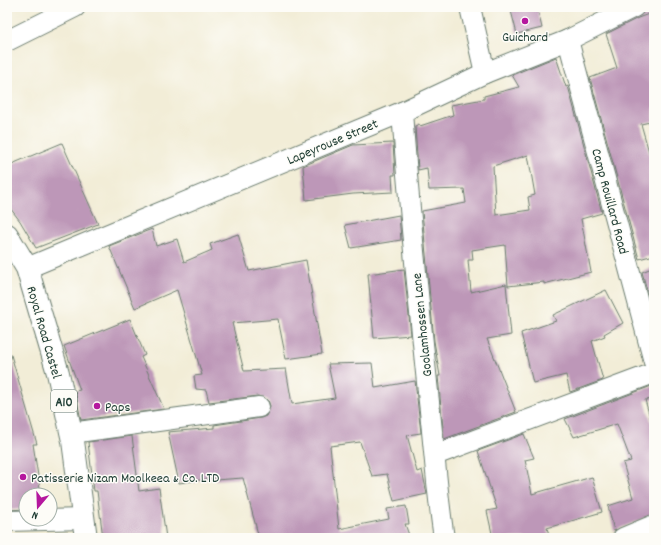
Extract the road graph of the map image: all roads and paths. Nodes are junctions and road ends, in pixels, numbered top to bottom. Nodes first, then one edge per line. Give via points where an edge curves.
1 (75, 7) edge
2 (470, 7) edge
3 (634, 7) edge
4 (568, 40) junction
5 (7, 41) edge
6 (485, 73) junction
7 (402, 112) junction
8 (7, 234) edge
9 (27, 268) junction
10 (654, 362) edge
11 (654, 373) edge
12 (259, 407) dead end
13 (71, 433) junction
14 (435, 455) junction
15 (7, 521) edge
16 (654, 525) edge
17 (84, 529) edge
18 (444, 538) edge
19 (623, 538) edge

1 - 5 street
2 - 6 street
3 - 4 street, Lapeyrouse Street
4 - 6 street, Lapeyrouse Street
4 - 10 street, Camp Rouillard Road
6 - 7 street, Lapeyrouse Street
7 - 9 street, Lapeyrouse Street
7 - 14 street, Goolamhossen Lane via 412,245
8 - 9 main road, A10
9 - 13 main road, Royal Road Castel / A10 via 58,373
11 - 14 street
12 - 13 street
13 - 17 main road, Royal Road Castel / A10
14 - 18 street, Goolamhossen Lane
15 - 17 street
16 - 19 street

